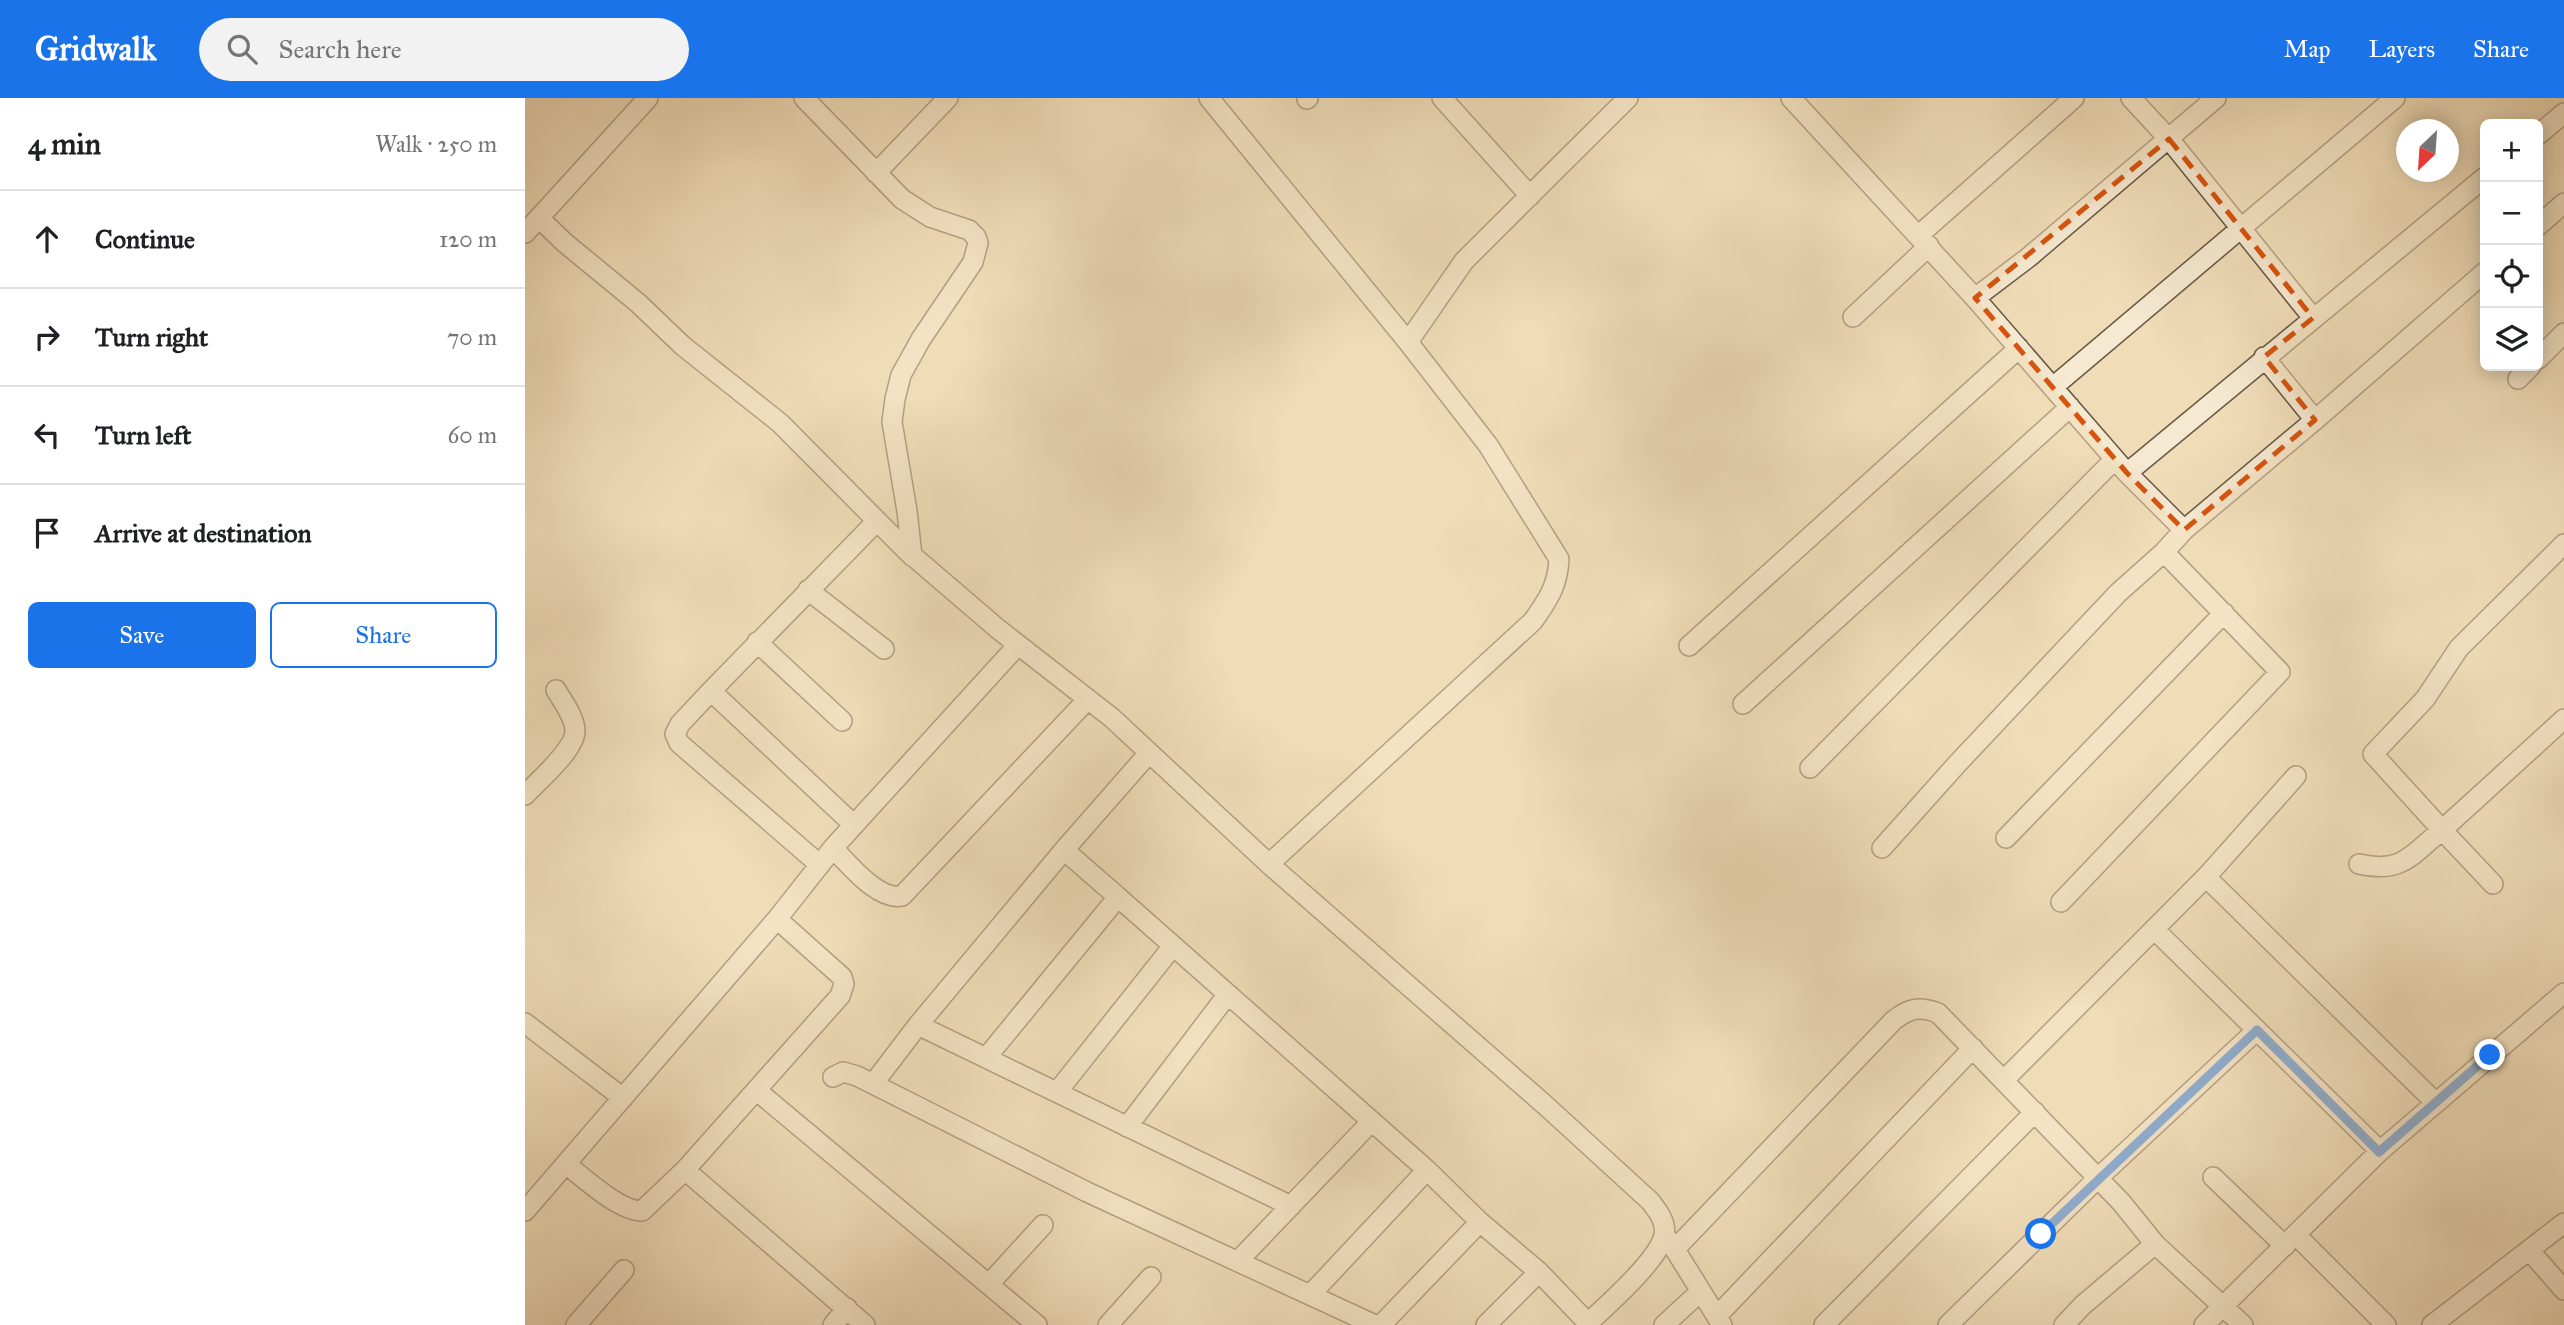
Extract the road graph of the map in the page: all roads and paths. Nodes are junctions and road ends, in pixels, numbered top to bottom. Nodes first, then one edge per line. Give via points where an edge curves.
1 (648, 98) edge
2 (805, 98) edge
3 (948, 98) edge
4 (1209, 98) edge
5 (1442, 98) edge
6 (1628, 98) edge
7 (1791, 98) edge
8 (2074, 98) edge
9 (2131, 98) edge
10 (2215, 98) edge
11 (2395, 98) edge
12 (2564, 113) edge
13 (2543, 131) edge
14 (2169, 139) junction
15 (876, 173) junction
16 (2480, 181) edge
17 (1530, 195) junction
18 (2564, 203) edge
19 (538, 218) junction
20 (2543, 222) edge
21 (2242, 229) junction
22 (525, 233) edge
23 (1924, 241) junction
24 (2480, 275) edge
25 (1975, 298) junction
26 (1853, 317) dead end
27 (2313, 318) junction
28 (2564, 333) edge
29 (1408, 342) junction
30 (2019, 348) junction
31 (2543, 354) edge
32 (2265, 357) junction
33 (2053, 387) junction
34 (2070, 407) junction
35 (2315, 420) junction
36 (2121, 466) junction
37 (876, 522) junction
38 (2184, 530) junction
39 (2564, 544) edge
40 (2164, 552) junction
41 (912, 556) junction
42 (808, 590) junction
43 (2224, 613) junction
44 (757, 642) junction
45 (1018, 645) junction
46 (1689, 646) dead end
47 (884, 649) dead end
48 (556, 690) dead end
49 (712, 691) junction
50 (1088, 699) junction
51 (1743, 704) dead end
52 (2564, 719) edge
53 (842, 721) dead end
54 (1149, 753) junction
55 (1810, 768) dead end
56 (2296, 776) dead end
57 (525, 795) edge
58 (854, 825) junction
59 (2442, 830) junction
60 (2005, 838) dead end
61 (833, 848) junction
62 (1882, 848) dead end
63 (1064, 850) junction
64 (820, 864) junction
65 (1269, 864) junction
66 (2359, 864) dead end
67 (2206, 877) junction
68 (2493, 884) dead end
69 (1118, 897) junction
70 (2061, 902) dead end
71 (777, 919) junction
72 (2154, 929) junction
73 (1173, 946) junction
74 (2564, 993) edge
75 (1228, 994) junction
76 (525, 1023) edge
77 (918, 1025) junction
78 (2257, 1030) junction
79 (1973, 1048) junction
80 (986, 1058) junction
81 (833, 1077) dead end
82 (2004, 1080) junction
83 (873, 1084) junction
84 (757, 1090) junction
85 (1057, 1092) junction
86 (623, 1098) junction
87 (2435, 1102) junction
88 (2035, 1112) junction
89 (1372, 1121) junction
90 (1127, 1127) junction
91 (2379, 1152) junction
92 (566, 1164) junction
93 (685, 1170) junction
94 (1427, 1170) junction
95 (2213, 1177) dead end
96 (2097, 1179) junction
97 (1291, 1206) junction
98 (525, 1211) edge
99 (1480, 1222) junction
100 (2564, 1223) edge
101 (1043, 1225) dead end
102 (2290, 1240) junction
103 (1670, 1241) junction
104 (2155, 1244) junction
105 (2529, 1250) junction
106 (1238, 1261) junction
107 (624, 1270) dead end
108 (1539, 1272) junction
109 (1151, 1277) dead end
110 (990, 1283) junction
111 (2564, 1290) edge
112 (1701, 1291) junction
113 (1311, 1294) junction
114 (2224, 1306) junction
115 (847, 1308) junction
116 (1719, 1321) edge
117 (1587, 1324) edge
118 (576, 1325) edge
119 (833, 1325) edge
120 (865, 1325) edge
121 (1037, 1325) edge
122 (1108, 1325) edge
123 (1375, 1325) edge
124 (1381, 1325) edge
125 (1486, 1325) edge
126 (1664, 1325) edge
127 (1824, 1325) edge
128 (1948, 1325) edge
129 (2064, 1325) edge
130 (2204, 1325) edge
131 (2243, 1325) edge
132 (2386, 1325) edge
133 (2432, 1325) edge

1 - 19 street
2 - 15 street
3 - 15 street
4 - 29 street
5 - 17 street
6 - 17 street
7 - 23 street
8 - 23 street
9 - 14 street
10 - 14 street
11 - 21 street
12 - 13 street
14 - 21 street
14 - 25 street
15 - 41 street via 919,211 969,230 978,243 973,262 901,375 895,399 892,422
16 - 27 street
17 - 29 street via 1464,261
18 - 20 street
19 - 22 street
19 - 37 street via 683,346 780,423
21 - 27 street
21 - 33 street
23 - 25 street
23 - 26 street
24 - 35 street
25 - 30 street
27 - 32 street
28 - 31 street
29 - 65 street via 1488,445 1531,511 1559,559 1558,576 1552,596 1533,621
30 - 33 street
30 - 46 street
32 - 35 street
32 - 36 street
33 - 34 street
34 - 36 street
34 - 51 street
35 - 38 street
36 - 38 street
36 - 55 street
37 - 41 street
37 - 42 street
38 - 40 street
39 - 59 street via 2459,648 2425,699 2373,754
40 - 43 street
40 - 62 street via 2118,593
41 - 45 street
42 - 44 street
42 - 47 street
43 - 60 street
43 - 70 street via 2280,672
44 - 49 street
44 - 53 street
45 - 50 street
45 - 58 street
48 - 57 street via 576,732 568,750
49 - 58 street
49 - 64 street via 680,724 675,739
50 - 54 street
50 - 61 street via 902,896 880,893
52 - 59 street
54 - 63 street
54 - 65 street
56 - 67 street
58 - 61 street
59 - 66 street via 2401,864 2378,868
59 - 68 street
61 - 64 street
63 - 69 street
63 - 77 street
64 - 71 street
65 - 103 street via 1650,1201
67 - 72 street
67 - 87 street
69 - 73 street
69 - 80 street
71 - 84 street via 829,964 844,984 840,996
71 - 86 street
72 - 78 street
72 - 82 street
73 - 75 street
73 - 85 street
74 - 87 street
75 - 89 street
75 - 90 street
76 - 86 street
77 - 80 street
77 - 83 street
78 - 91 street
78 - 96 street
79 - 82 street
79 - 103 street via 1938,1013 1923,1007 1908,1010
79 - 116 street
80 - 85 street
81 - 83 street via 843,1072
82 - 88 street
83 - 106 street via 1087,1192
84 - 93 street
84 - 110 street
85 - 90 street
86 - 92 street
87 - 91 street
88 - 96 street
88 - 127 street
89 - 94 street
89 - 97 street
90 - 97 street
91 - 102 street
92 - 93 street via 635,1211 642,1211
92 - 98 street
93 - 115 street
94 - 99 street
94 - 113 street
95 - 102 street
96 - 104 street
96 - 128 street
97 - 106 street
99 - 108 street
99 - 124 street
100 - 105 street
101 - 110 street
102 - 114 street
102 - 132 street
103 - 112 street
103 - 117 street
104 - 114 street
104 - 129 street
105 - 111 street
105 - 133 street
106 - 113 street
107 - 118 street
108 - 117 street
108 - 125 street
109 - 122 street
110 - 121 street
112 - 116 street
112 - 126 street
113 - 123 street
114 - 130 street
114 - 131 street
115 - 119 street
115 - 120 street

